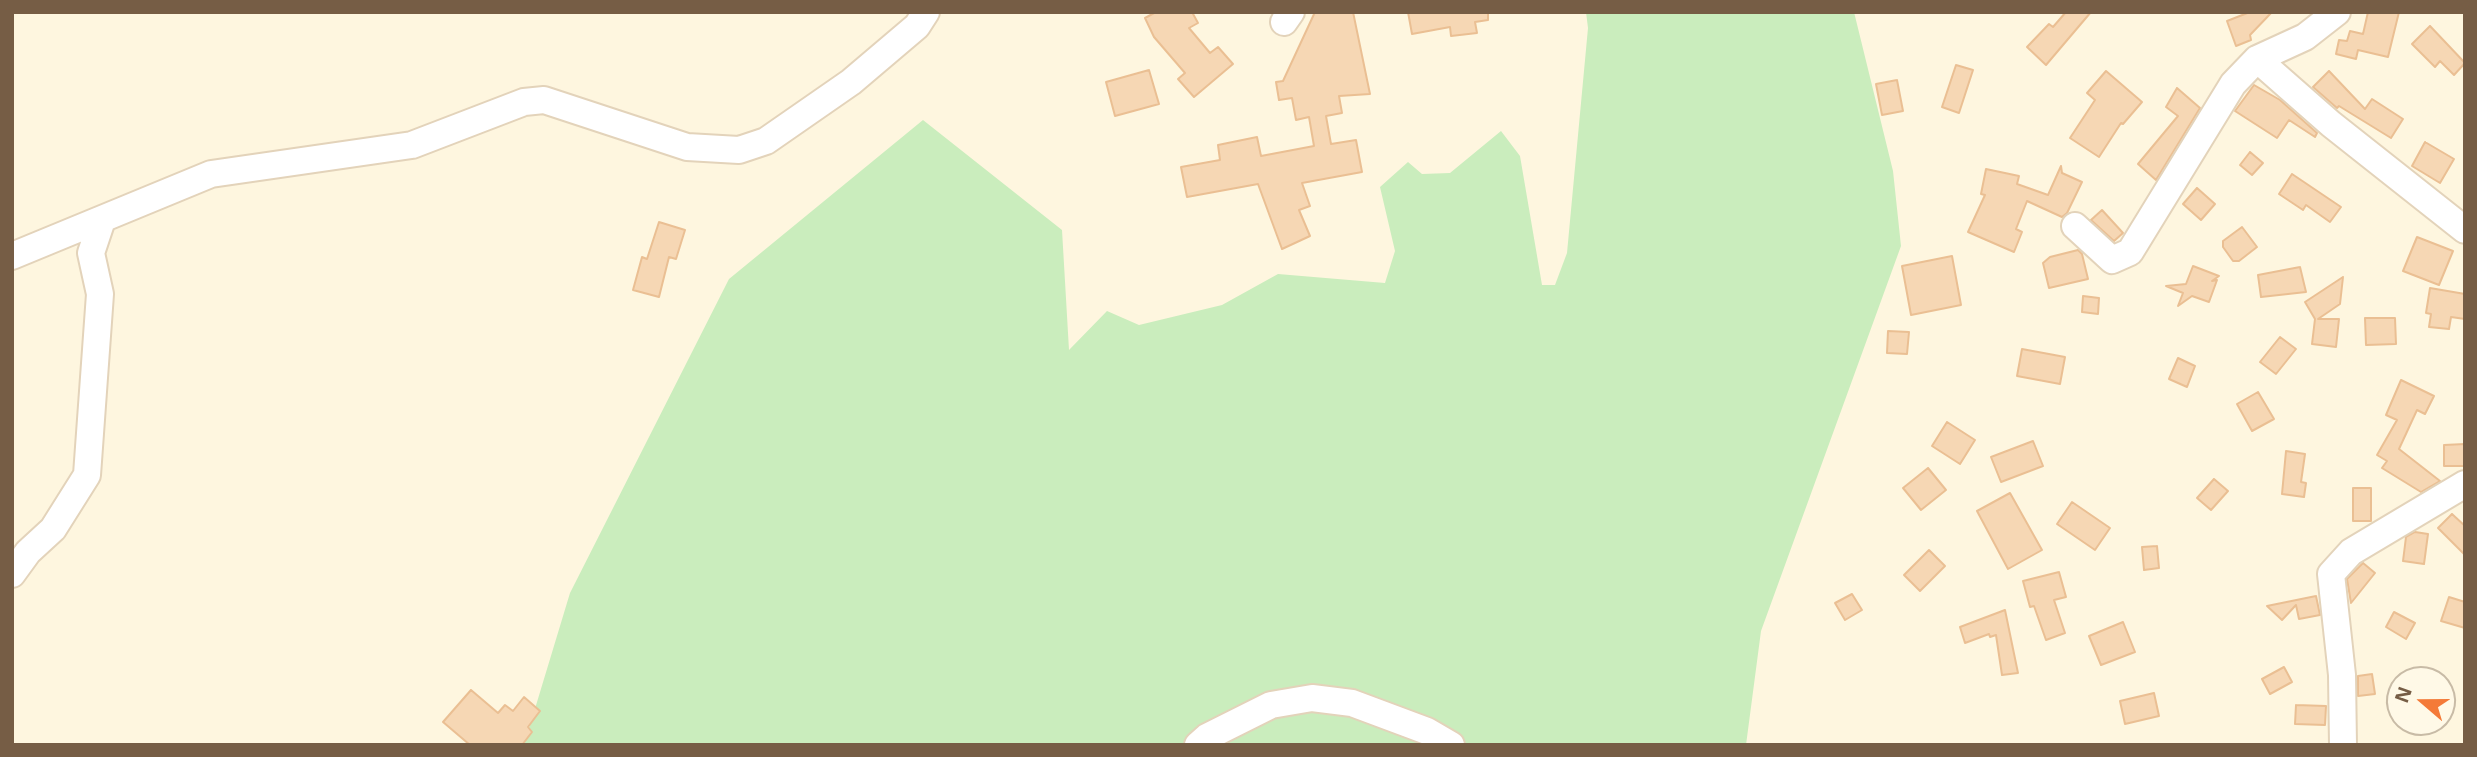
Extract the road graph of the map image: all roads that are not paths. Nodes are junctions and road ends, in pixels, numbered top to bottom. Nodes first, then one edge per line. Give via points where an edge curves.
1 (926, 12) edge
2 (2337, 12) edge
3 (2257, 58) junction
4 (102, 220) junction
5 (2075, 226) dead end
6 (2465, 230) edge
7 (12, 256) edge
8 (2465, 484) edge
9 (12, 574) edge
10 (1198, 745) edge
11 (1451, 745) edge
12 (2343, 745) edge

1 - 4 street via 917,26 850,82 766,141 739,150 687,147 544,100 524,102 412,145 211,174
2 - 3 street via 2305,37
3 - 5 street via 2233,84 2130,252 2112,260
3 - 6 street via 2331,124
4 - 7 street
4 - 9 street via 91,253 100,293 87,475 54,529
8 - 12 street via 2351,552 2331,574 2342,675
10 - 11 street via 1271,705 1312,698 1352,703 1427,731

